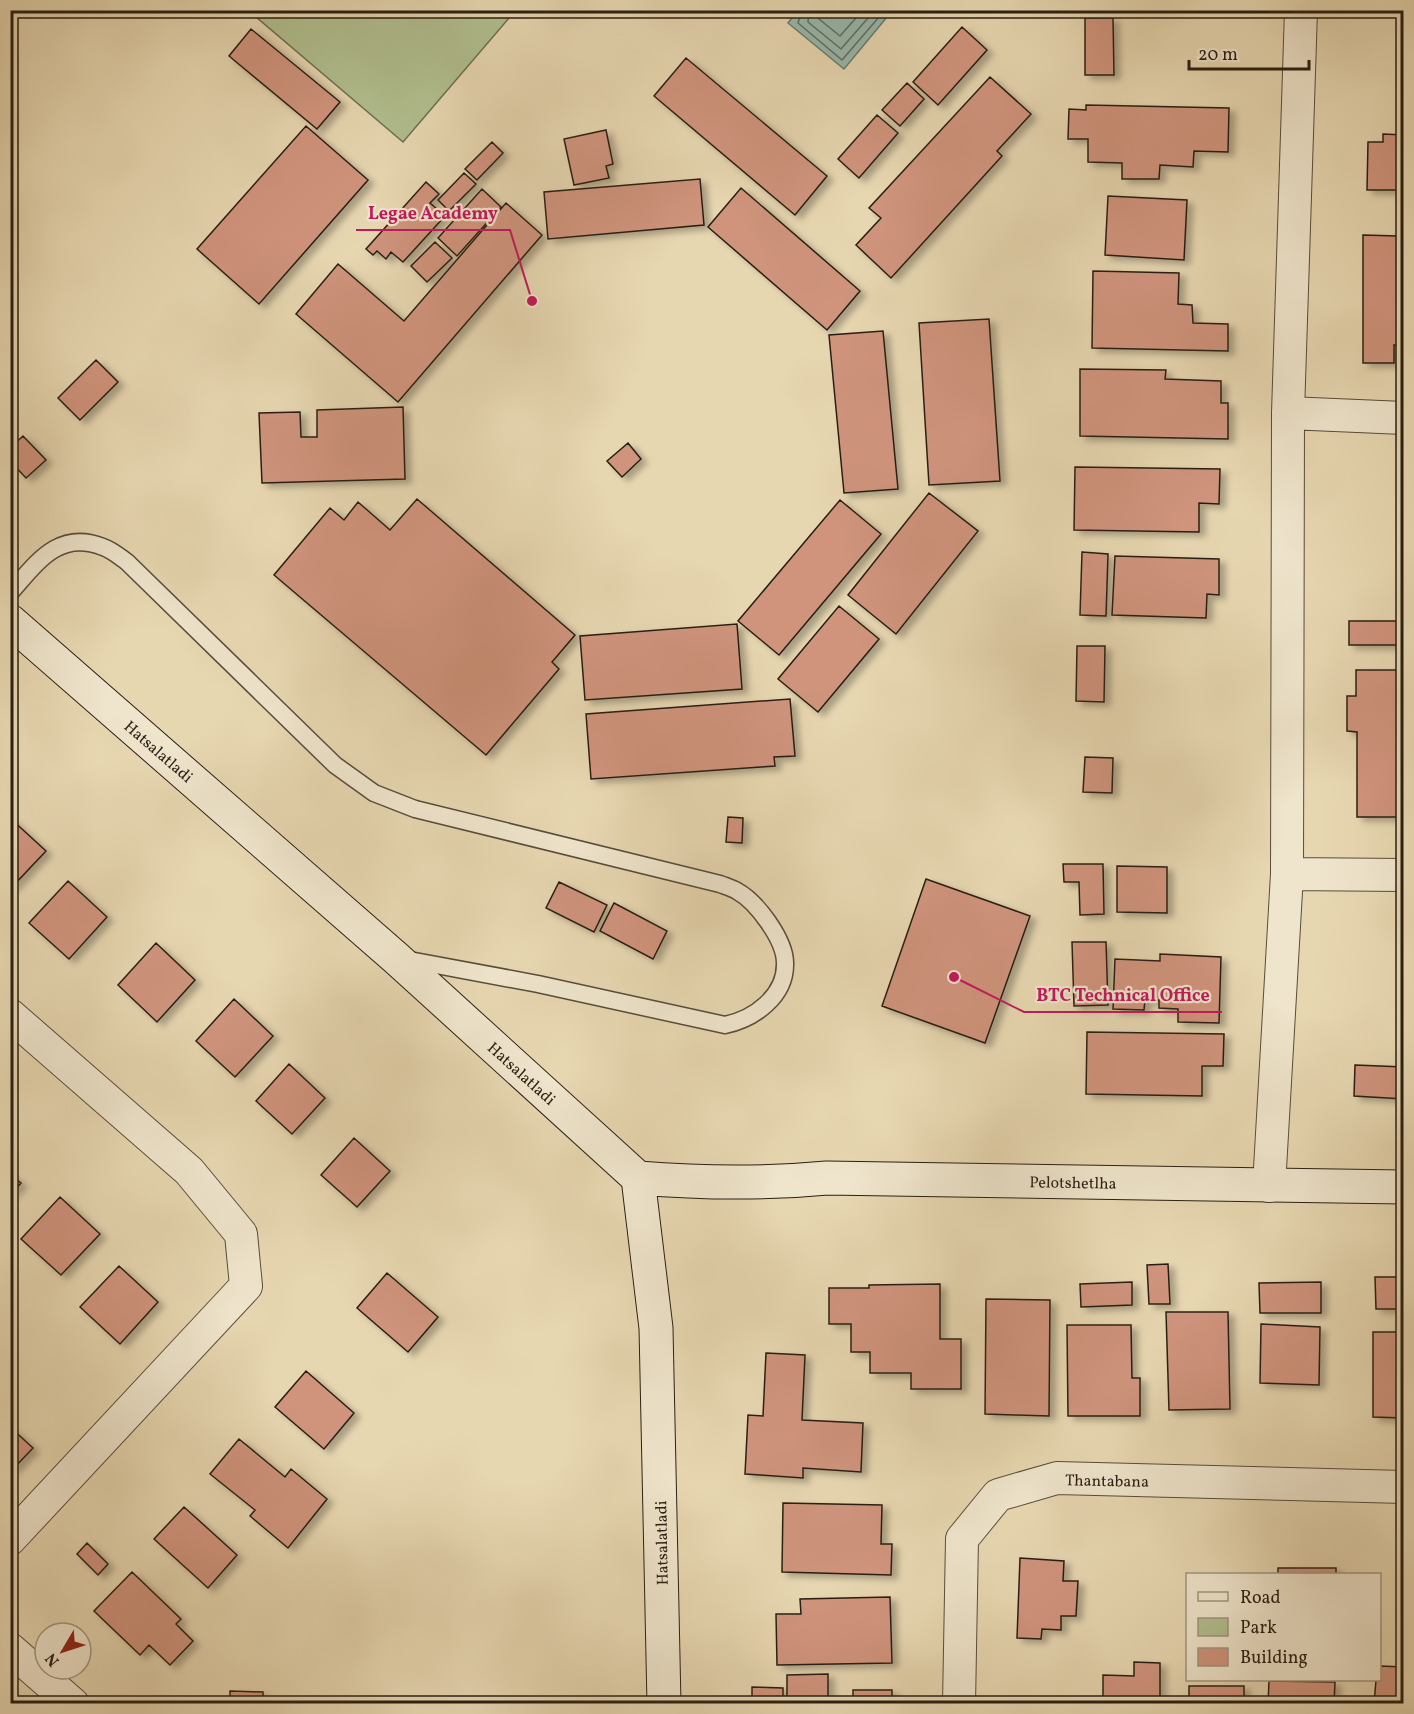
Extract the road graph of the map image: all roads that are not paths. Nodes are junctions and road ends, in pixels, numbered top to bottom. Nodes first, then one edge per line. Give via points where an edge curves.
1 (1301, 10) edge
2 (1288, 413) junction
3 (1404, 418) edge
4 (10, 593) edge
5 (10, 621) edge
6 (1287, 874) junction
7 (1404, 874) edge
8 (396, 958) junction
9 (10, 1015) edge
10 (638, 1178) junction
11 (1269, 1186) junction
12 (1404, 1187) edge
13 (1404, 1486) edge
14 (10, 1539) edge
15 (10, 1649) edge
16 (73, 1704) edge
17 (664, 1704) edge
18 (959, 1704) edge

1 - 2 street
2 - 3 street
2 - 6 street
4 - 8 lane via 45,554 59,545 83,542 104,547 127,562 335,765 374,793 415,809 720,884 737,891 757,908 777,936 786,962 772,998 753,1015 725,1025
5 - 8 street, Hatsalatladi
6 - 7 street
6 - 11 street
8 - 10 street, Hatsalatladi
9 - 14 street via 189,1171 241,1234 246,1286
10 - 11 street, Pelotshetlha via 743,1183 827,1178
10 - 17 street, Hatsalatladi via 656,1328
11 - 12 street, Pelotshetlha
13 - 18 street, Thantabana via 1058,1478 998,1495 962,1539
15 - 16 street

